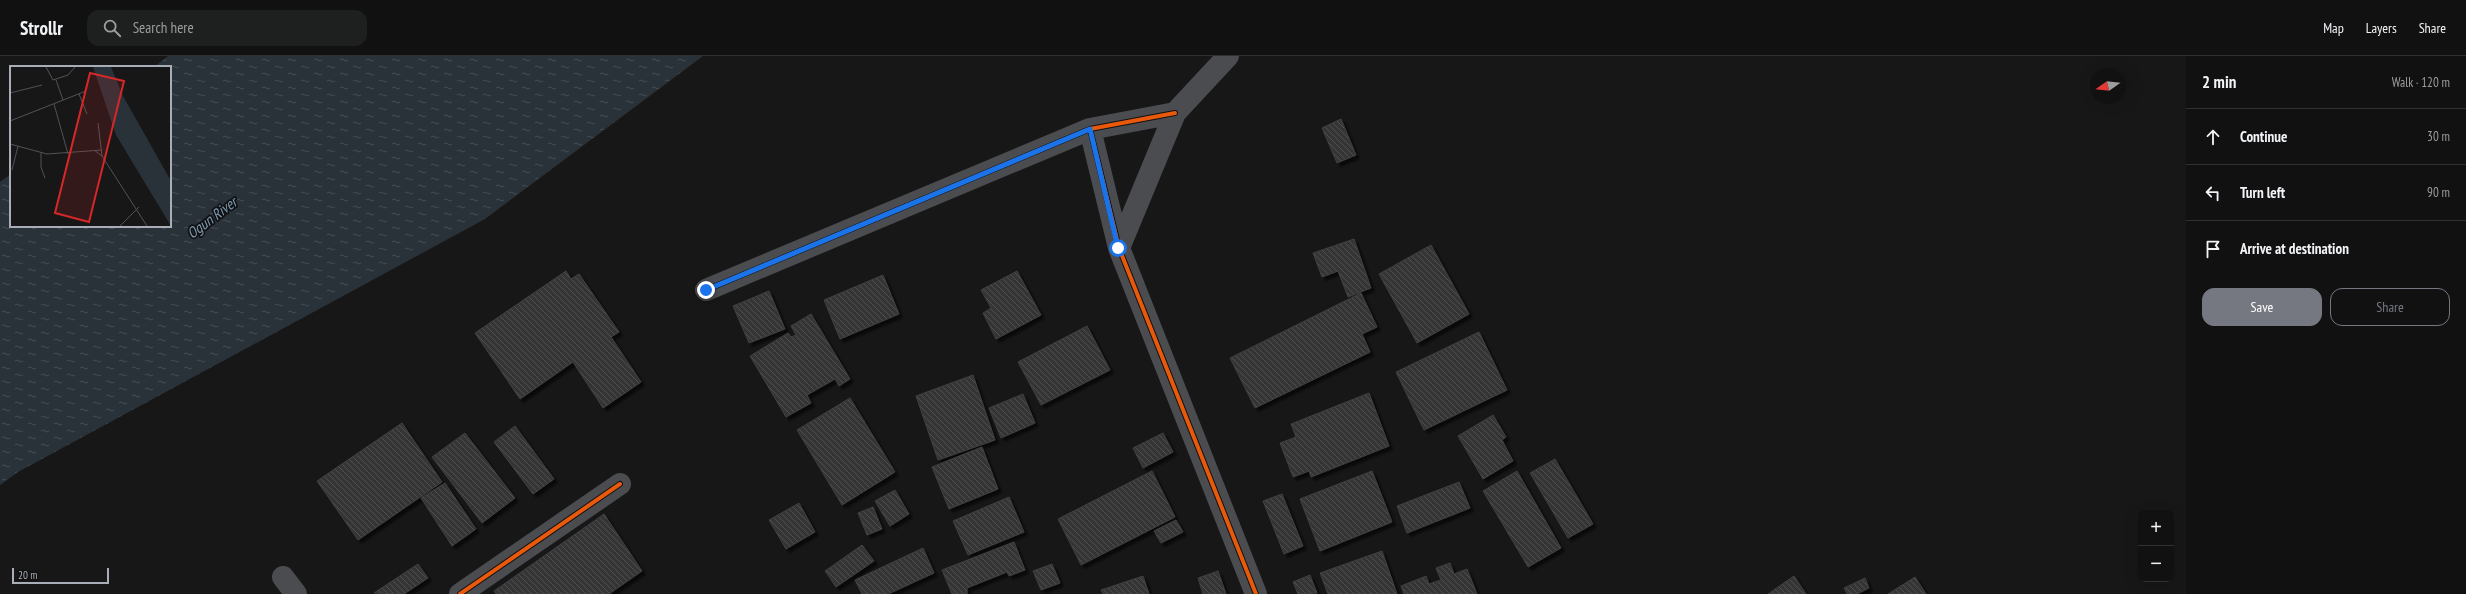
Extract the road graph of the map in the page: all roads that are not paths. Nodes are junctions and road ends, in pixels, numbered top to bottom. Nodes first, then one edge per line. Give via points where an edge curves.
1 (1228, 56) edge
2 (1175, 113) junction
3 (1090, 129) junction
4 (1118, 248) junction
5 (706, 290) dead end
6 (620, 484) dead end
7 (282, 577) dead end
8 (296, 594) edge
9 (460, 594) edge
10 (1256, 594) edge

1 - 2 street
2 - 3 street
2 - 4 street
3 - 4 street
3 - 5 street
4 - 10 street
6 - 9 street
7 - 8 street

